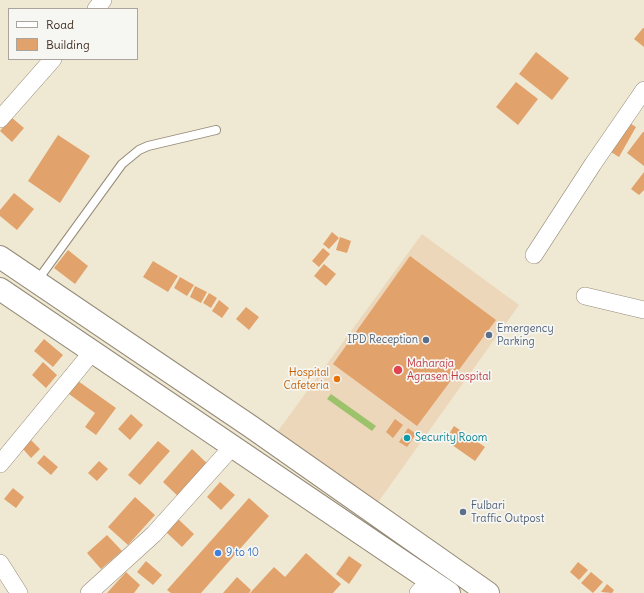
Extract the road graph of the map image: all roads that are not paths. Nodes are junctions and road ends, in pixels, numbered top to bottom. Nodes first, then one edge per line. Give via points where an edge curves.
1 (103, 0) edge
2 (97, 8) edge
3 (52, 60) edge
4 (644, 90) edge
5 (0, 119) edge
6 (216, 130) dead end
7 (534, 255) dead end
8 (0, 257) edge
9 (37, 281) junction
10 (0, 289) edge
11 (585, 296) dead end
12 (644, 310) edge
13 (93, 351) junction
14 (233, 446) junction
15 (0, 464) edge
16 (0, 563) edge
17 (424, 587) edge
18 (482, 589) edge
19 (19, 593) edge
20 (89, 593) edge
21 (449, 593) edge
22 (499, 593) edge

1 - 2 street
3 - 5 street
4 - 7 street
6 - 9 lane via 148,146 130,157 122,164
8 - 9 highway
9 - 18 highway
10 - 13 highway
11 - 12 street
13 - 14 highway
13 - 15 street
14 - 17 highway
14 - 20 street via 154,534
16 - 19 street
17 - 21 highway
18 - 22 highway

